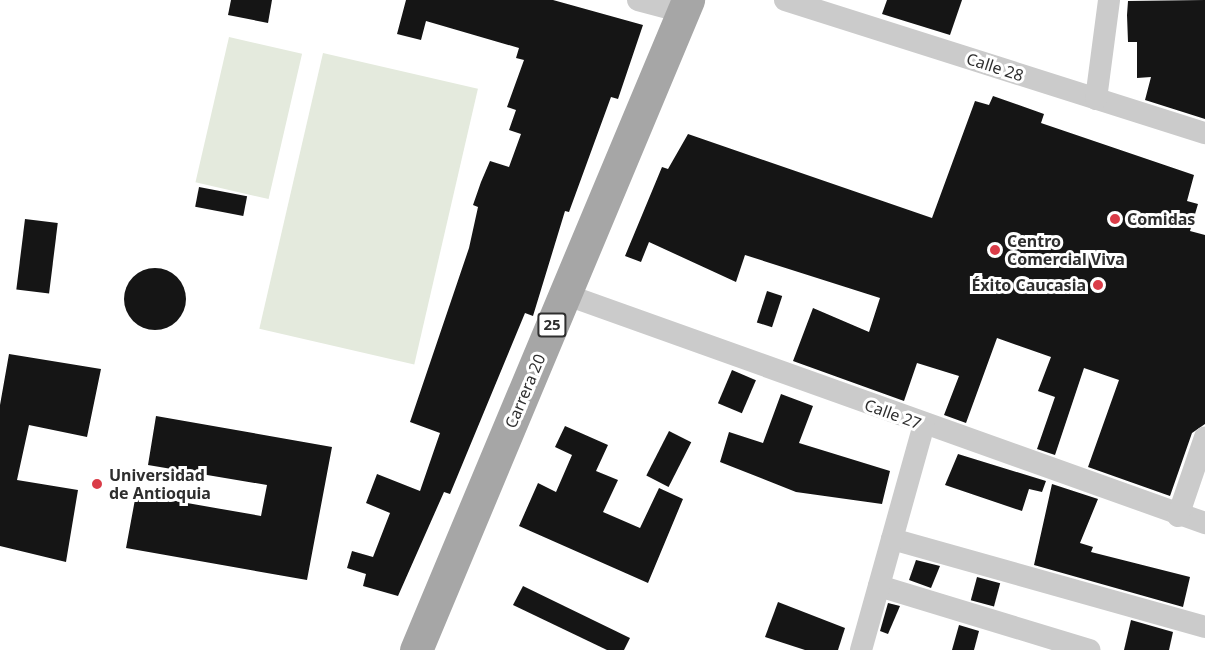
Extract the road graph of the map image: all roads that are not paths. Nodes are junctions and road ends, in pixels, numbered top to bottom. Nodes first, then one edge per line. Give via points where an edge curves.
1 (638, 0) edge
2 (785, 0) edge
3 (1109, 0) edge
4 (692, 4) edge
5 (1096, 99) junction
6 (1205, 133) edge
7 (581, 300) junction
8 (924, 425) junction
9 (1205, 437) edge
10 (1178, 516) junction
11 (1205, 523) edge
12 (892, 539) junction
13 (879, 586) junction
14 (1205, 627) edge
15 (416, 650) edge
16 (437, 650) edge
17 (861, 650) edge
18 (1089, 650) edge

1 - 4 street
2 - 5 street, Calle 28
3 - 5 street
4 - 7 main road, Carrera 20 / 25
4 - 15 main road, Carrera 20 / 25
5 - 6 street, Calle 28
7 - 8 street, Calle 27
7 - 16 main road, Carrera 20 / 25
8 - 10 street, Calle 27
8 - 12 street
9 - 10 street
10 - 11 street, Calle 27
12 - 13 street
12 - 14 street
13 - 17 street
13 - 18 street

